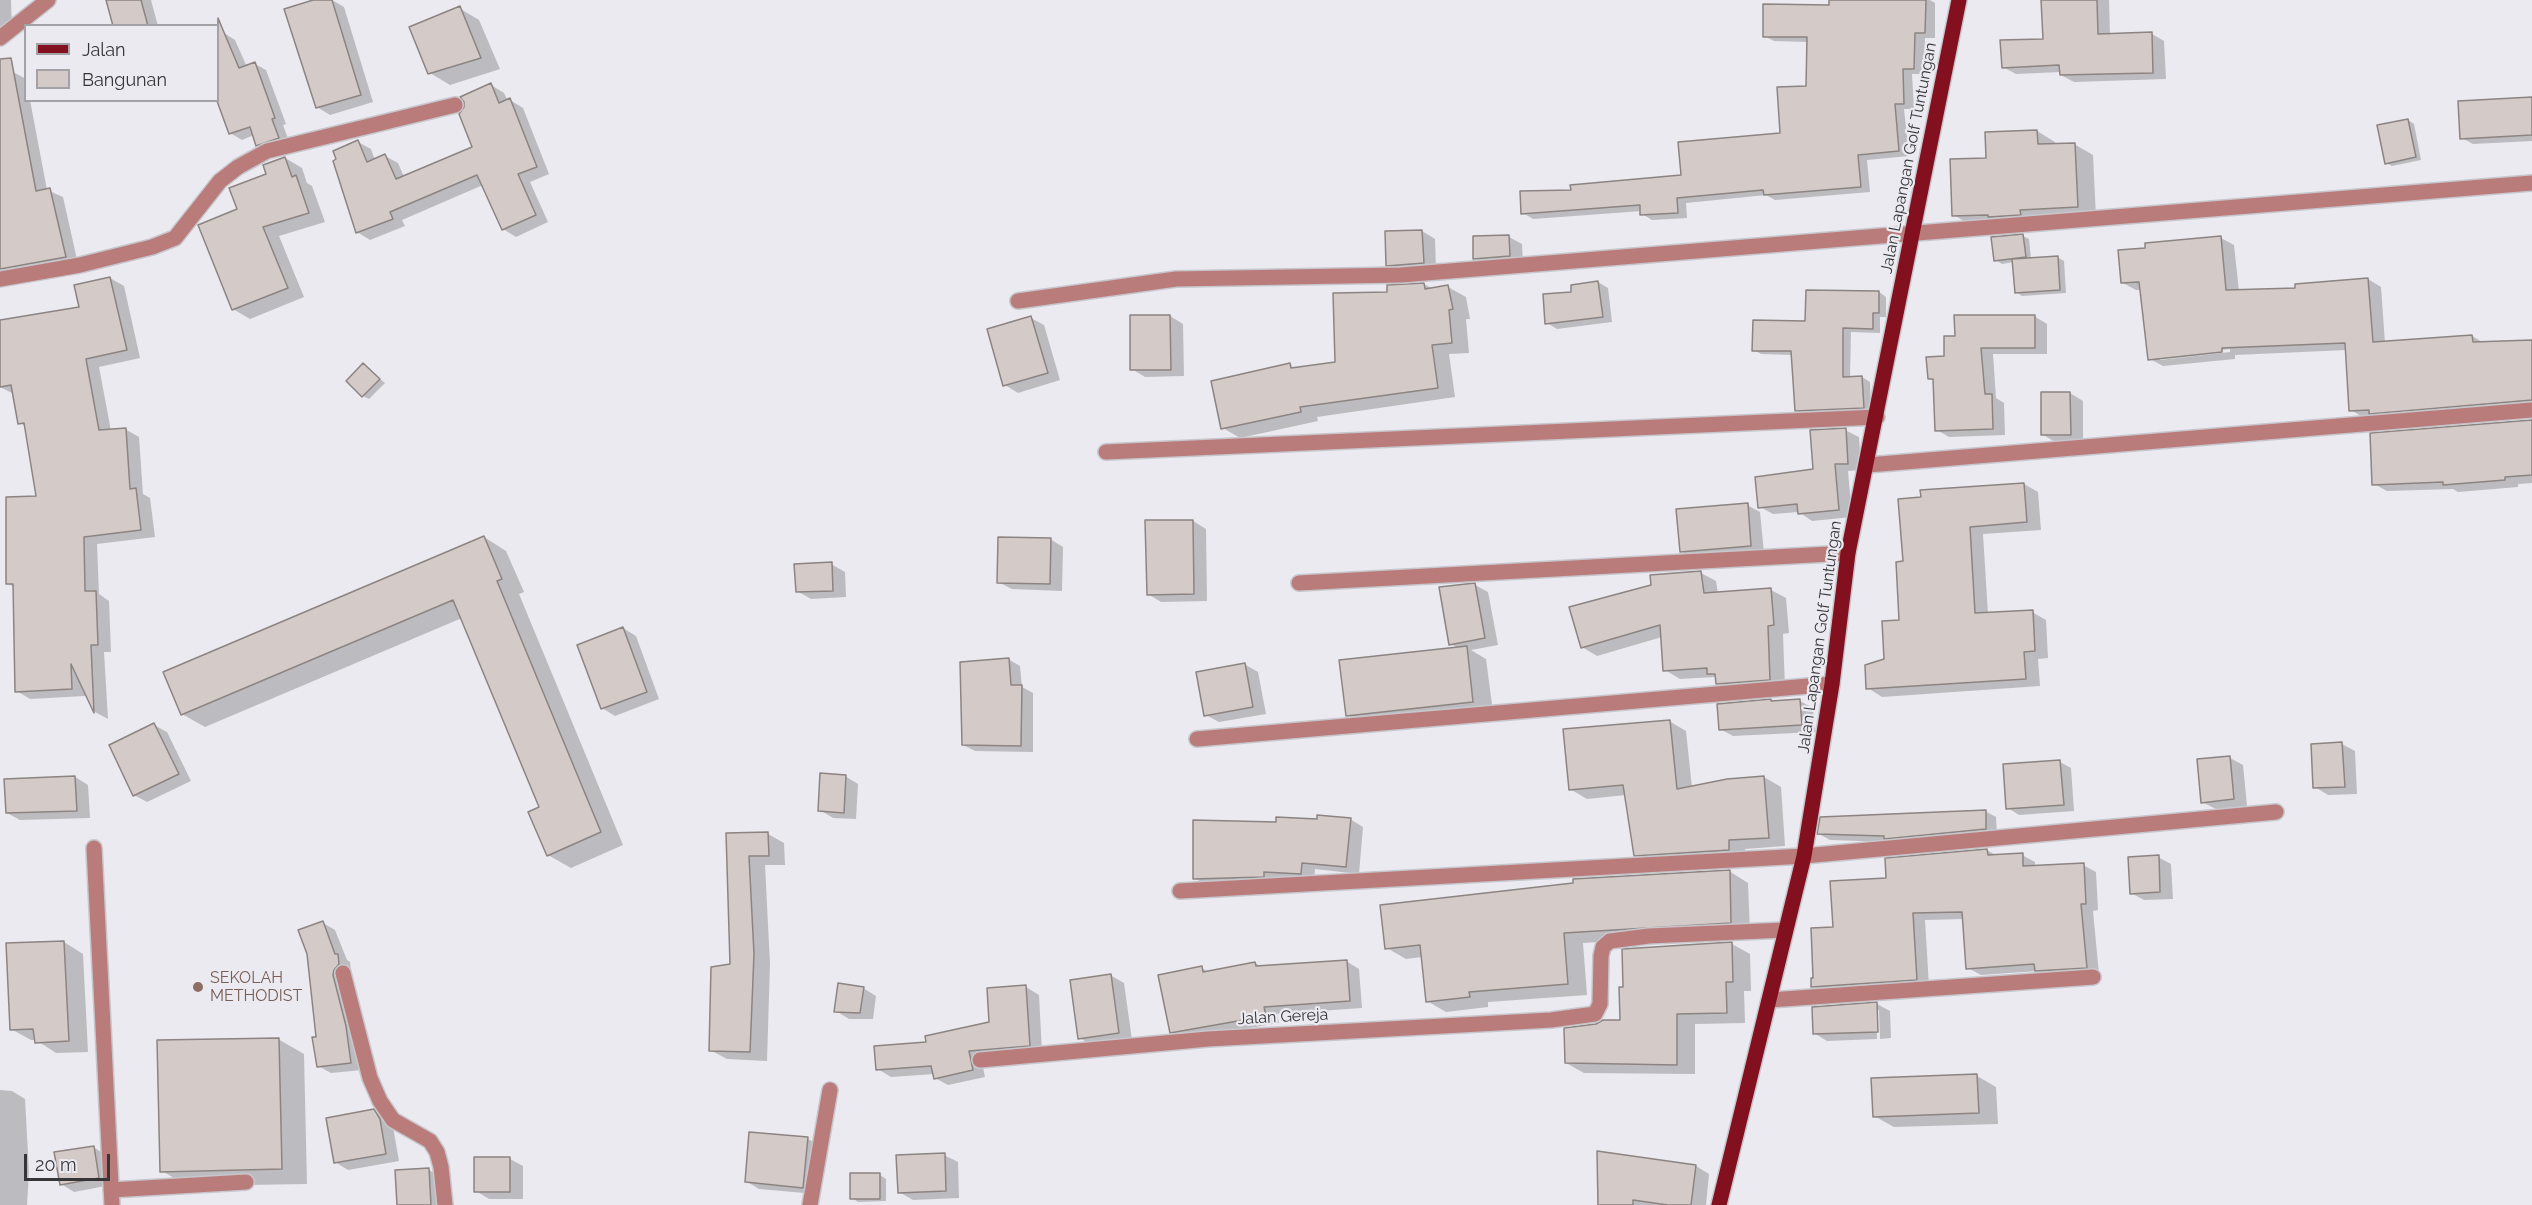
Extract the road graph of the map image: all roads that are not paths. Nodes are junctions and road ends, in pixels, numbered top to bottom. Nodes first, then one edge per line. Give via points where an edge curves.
1 (48, 0) edge
2 (1959, 0) edge
3 (0, 38) edge
4 (455, 105) dead end
5 (2532, 183) edge
6 (1913, 233) junction
7 (0, 279) edge
8 (1018, 301) dead end
9 (2532, 410) edge
10 (1877, 417) junction
11 (1106, 452) dead end
12 (1868, 465) junction
13 (1848, 553) junction
14 (1299, 583) dead end
15 (1832, 684) junction
16 (1197, 739) dead end
17 (2276, 812) dead end
18 (94, 848) dead end
19 (1804, 856) junction
20 (1180, 891) dead end
21 (1785, 930) junction
22 (343, 973) dead end
23 (2093, 977) dead end
24 (1770, 1000) junction
25 (980, 1060) dead end
26 (830, 1090) dead end
27 (246, 1182) dead end
28 (111, 1198) edge
29 (445, 1205) edge
30 (810, 1205) edge
31 (1719, 1205) edge

1 - 3 street
2 - 6 main road, Jalan Lapangan Golf Tuntungan
4 - 7 street via 267,152 220,181 175,238 152,247 80,266
5 - 6 street
6 - 8 street via 1401,275 1176,279
6 - 10 main road, Jalan Lapangan Golf Tuntungan
9 - 12 street
10 - 11 street
10 - 12 main road, Jalan Lapangan Golf Tuntungan
12 - 13 main road, Jalan Lapangan Golf Tuntungan
13 - 14 street
13 - 15 main road, Jalan Lapangan Golf Tuntungan
15 - 16 street
15 - 19 main road, Jalan Lapangan Golf Tuntungan
17 - 19 street
18 - 28 street
19 - 20 street
19 - 21 main road, Jalan Lapangan Golf Tuntungan
21 - 24 main road, Jalan Lapangan Golf Tuntungan
21 - 25 street, Jalan Gereja via 1610,941 1603,947 1593,1011 1551,1020 1208,1039
22 - 29 street via 376,1093 393,1120 430,1141 437,1152
23 - 24 street
24 - 31 main road, Jalan Lapangan Golf Tuntungan
26 - 30 street
27 - 28 street

